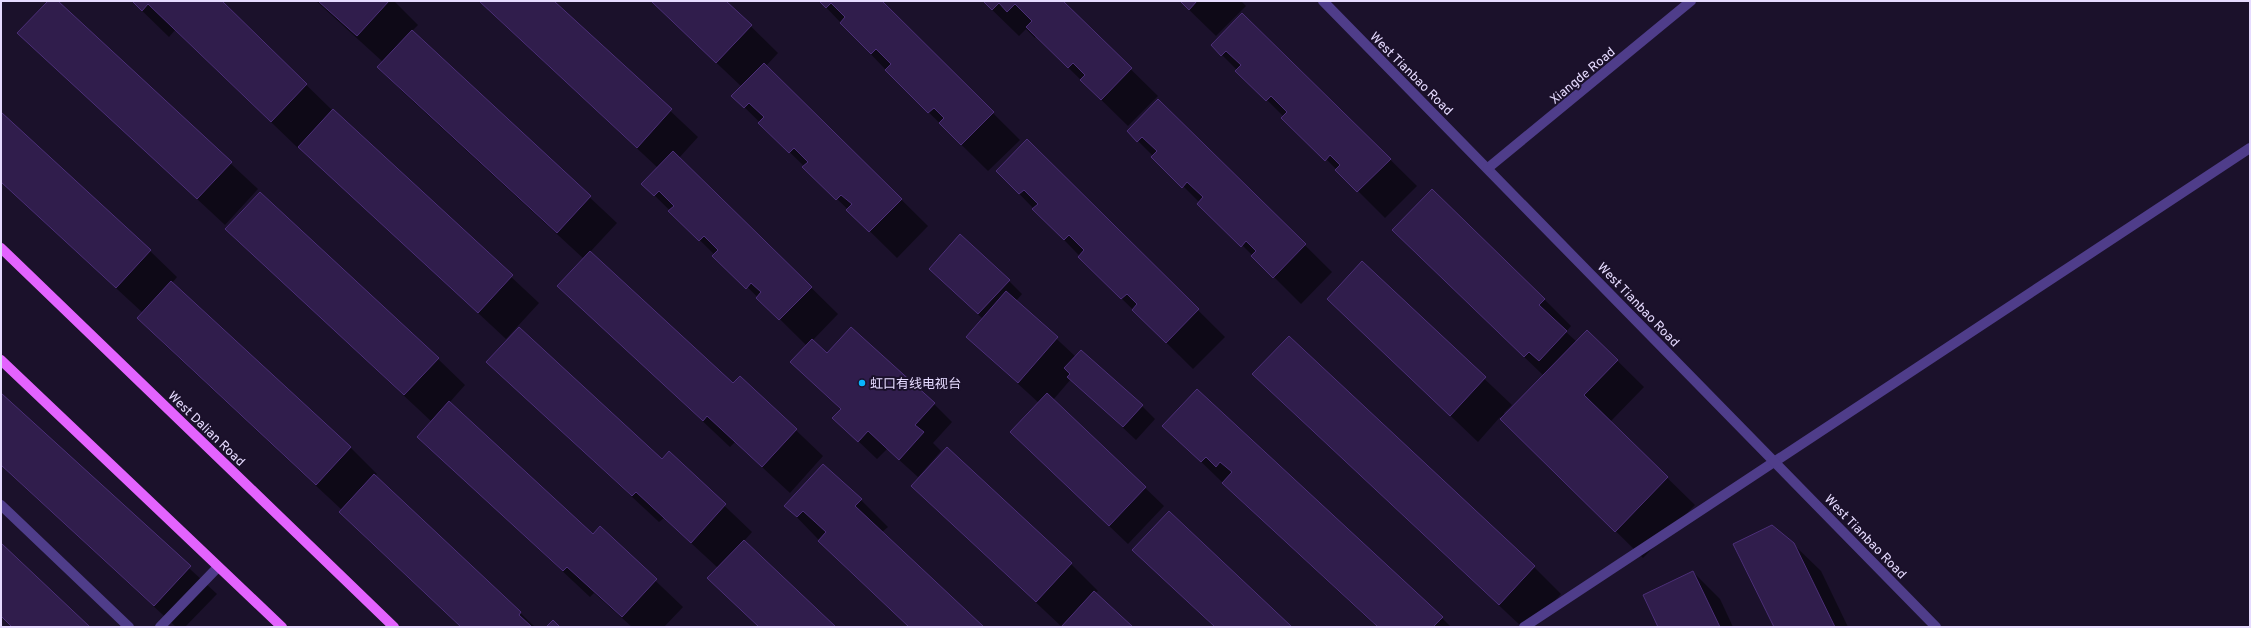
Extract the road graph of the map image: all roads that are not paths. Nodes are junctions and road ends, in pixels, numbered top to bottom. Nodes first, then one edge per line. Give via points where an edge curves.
1 (1322, 1) edge
2 (1691, 1) edge
3 (2250, 148) edge
4 (1488, 168) junction
5 (1, 248) edge
6 (1, 360) edge
7 (1774, 461) junction
8 (1, 505) edge
9 (218, 567) junction
10 (129, 627) edge
11 (160, 627) edge
12 (282, 627) edge
13 (394, 627) edge
14 (1524, 627) edge
15 (1936, 627) edge

1 - 4 street, West Tianbao Road
2 - 4 street, Xiangde Road
3 - 7 street
4 - 7 street, West Tianbao Road
5 - 13 main road, West Dalian Road
6 - 9 main road
7 - 14 street
7 - 15 street, West Tianbao Road
8 - 10 street
9 - 11 street
9 - 12 main road

